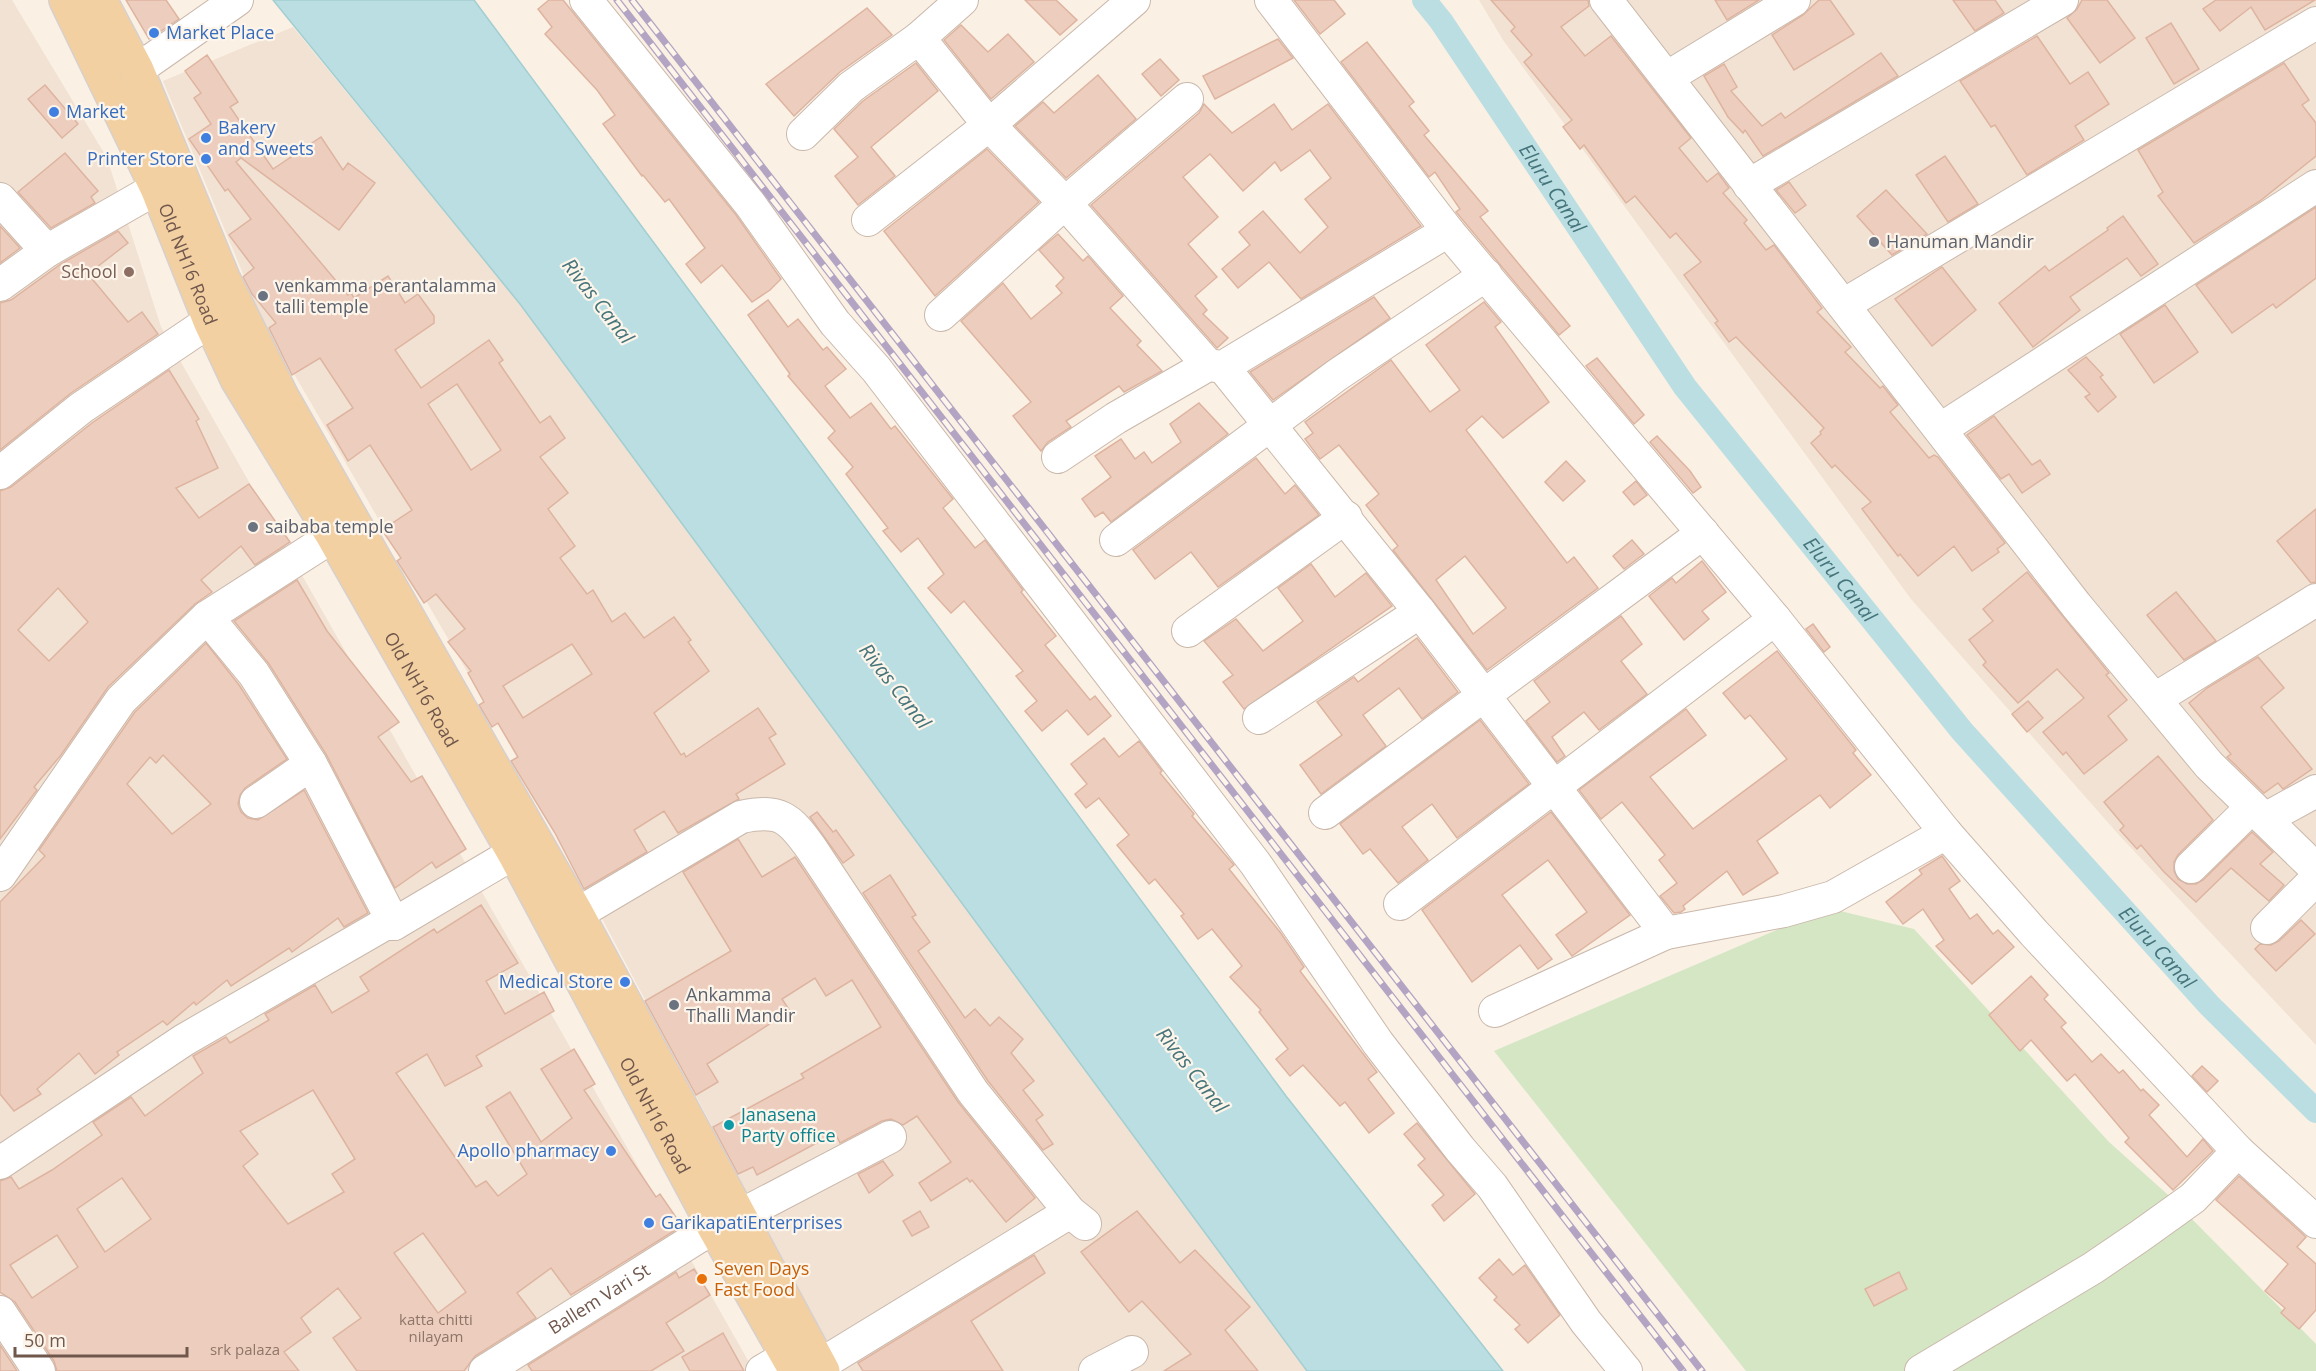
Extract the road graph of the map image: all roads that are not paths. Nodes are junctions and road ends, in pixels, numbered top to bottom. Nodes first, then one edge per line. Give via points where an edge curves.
1 (66, 0) edge
2 (100, 0) edge
3 (237, 0) edge
4 (586, 0) edge
5 (962, 0) edge
6 (1134, 0) edge
7 (1271, 0) edge
8 (1606, 0) edge
9 (1794, 0) edge
10 (2062, 0) edge
11 (2316, 23) edge
12 (919, 38) junction
13 (137, 70) junction
14 (1668, 77) junction
15 (1187, 99) dead end
16 (989, 125) junction
17 (803, 134) dead end
18 (1749, 185) junction
19 (2316, 186) edge
20 (157, 188) junction
21 (0, 199) edge
22 (1065, 203) junction
23 (868, 220) dead end
24 (1448, 231) junction
25 (47, 251) junction
26 (1486, 275) junction
27 (0, 285) edge
28 (1845, 304) junction
29 (940, 315) dead end
30 (210, 321) junction
31 (1216, 366) junction
32 (1271, 426) junction
33 (1941, 429) junction
34 (1058, 458) dead end
35 (0, 473) edge
36 (1346, 517) junction
37 (1703, 533) junction
38 (333, 536) junction
39 (1116, 540) dead end
40 (2316, 600) edge
41 (1420, 612) junction
42 (207, 617) junction
43 (1775, 619) junction
44 (1188, 631) dead end
45 (1485, 697) junction
46 (2155, 699) junction
47 (1258, 718) dead end
48 (311, 764) junction
49 (1553, 788) junction
50 (2316, 791) edge
51 (256, 802) dead end
52 (1325, 813) dead end
53 (2258, 813) junction
54 (1946, 833) junction
55 (514, 853) junction
56 (2191, 867) dead end
57 (2316, 869) edge
58 (0, 875) edge
59 (2316, 879) edge
60 (1400, 903) dead end
61 (577, 914) junction
62 (394, 924) junction
63 (2267, 928) dead end
64 (1666, 933) junction
65 (1495, 1011) dead end
66 (890, 1137) dead end
67 (2238, 1150) junction
68 (0, 1163) edge
69 (727, 1221) junction
70 (2316, 1222) edge
71 (0, 1312) edge
72 (1132, 1352) dead end
73 (798, 1367) edge
74 (39, 1371) edge
75 (485, 1371) edge
76 (1095, 1371) edge
77 (1626, 1371) edge
78 (1921, 1371) edge

1 - 20 main road, Old NH16 Road
2 - 13 main road, Old NH16 Road
3 - 13 street
4 - 77 street via 750,204 835,322 876,369 1255,862 1378,1043 1492,1186 1586,1322
5 - 12 street
6 - 16 street
7 - 24 street
8 - 14 street
9 - 14 street
10 - 18 street
11 - 28 street
12 - 16 street
12 - 17 street via 850,87
13 - 61 main road, Old NH16 Road via 224,278 282,397
14 - 18 street
15 - 22 street
16 - 22 street
16 - 23 street
18 - 28 street
19 - 33 street
20 - 25 street
20 - 30 main road, Old NH16 Road
21 - 25 street
22 - 29 street
22 - 31 street
24 - 26 street
24 - 31 street
25 - 27 street
26 - 32 street via 1337,375
26 - 37 street
28 - 33 street
30 - 35 street via 81,408
30 - 38 main road, Old NH16 Road via 237,379
31 - 32 street
31 - 34 street via 1116,418
32 - 36 street
32 - 39 street
33 - 46 street
36 - 41 street
36 - 44 street
37 - 43 street
37 - 45 street
38 - 42 street
38 - 55 main road, Old NH16 Road
40 - 46 street
41 - 45 street
41 - 47 street
42 - 48 street via 254,674
42 - 58 street via 121,700
43 - 49 street
43 - 54 street
45 - 49 street
45 - 52 street
46 - 53 street via 2209,765
48 - 51 street
48 - 62 street
49 - 60 street
49 - 64 street
50 - 53 street
53 - 56 street
53 - 57 street
54 - 64 street via 1833,897 1784,911
54 - 67 street via 2034,933
55 - 62 street
55 - 69 main road, Old NH16 Road
59 - 63 street
61 - 69 main road, Old NH16 Road
61 - 73 street via 741,818 764,813 780,815 797,829 811,849 973,1092 1077,1218
62 - 68 street via 386,924 184,1040
64 - 65 street
66 - 69 street, Ballem Vari St
67 - 70 street
67 - 78 street via 2193,1198 2140,1236
69 - 73 main road, Old NH16 Road
69 - 75 street, Ballem Vari St
71 - 74 street
72 - 76 street

